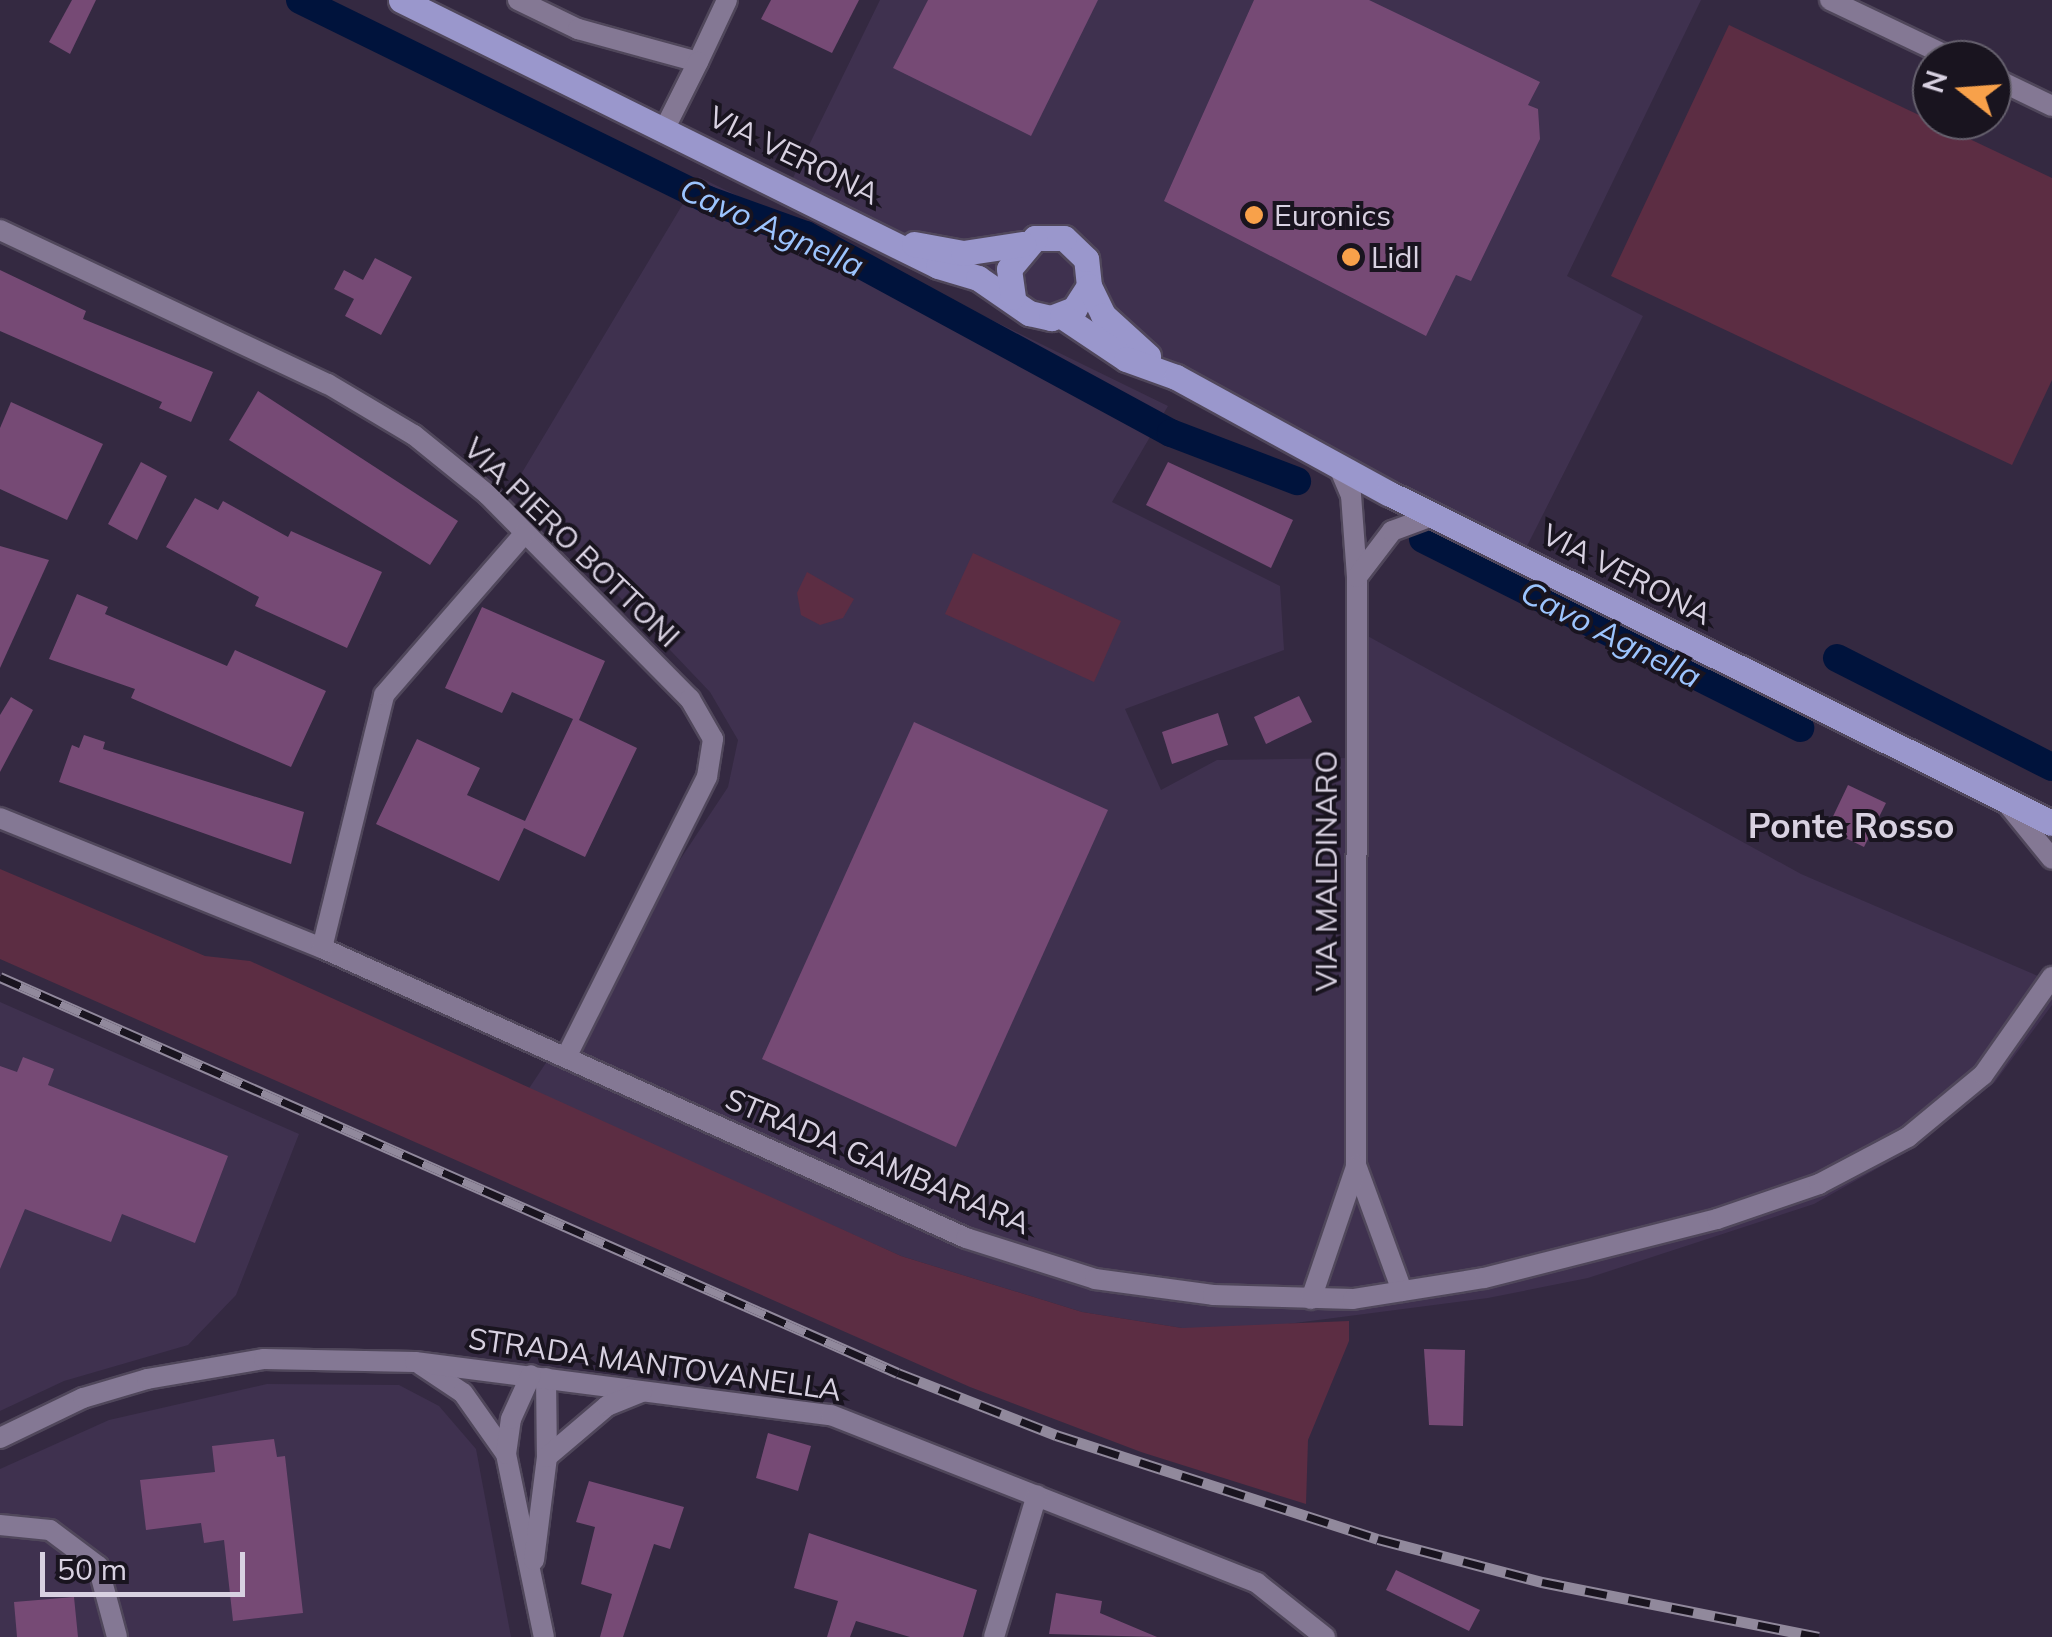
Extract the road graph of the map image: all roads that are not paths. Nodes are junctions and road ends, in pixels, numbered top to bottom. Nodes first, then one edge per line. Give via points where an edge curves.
1 (400, 0) edge
2 (518, 0) edge
3 (728, 0) edge
4 (1830, 0) edge
5 (1914, 40) edge
6 (698, 62) junction
7 (2012, 87) edge
8 (2052, 106) edge
9 (665, 128) junction
10 (0, 230) edge
11 (894, 240) junction
12 (1024, 244) junction
13 (1089, 286) junction
14 (1014, 297) junction
15 (1062, 316) junction
16 (1176, 377) junction
17 (1338, 465) junction
18 (1435, 515) junction
19 (524, 534) junction
20 (1357, 577) junction
21 (2004, 801) junction
22 (0, 818) edge
23 (2052, 823) edge
24 (2052, 860) edge
25 (322, 948) junction
26 (2052, 977) edge
27 (567, 1055) junction
28 (1356, 1165) junction
29 (1402, 1291) junction
30 (1310, 1299) junction
31 (415, 1362) junction
32 (539, 1376) junction
33 (648, 1390) junction
34 (0, 1438) edge
35 (506, 1454) junction
36 (547, 1457) junction
37 (1038, 1495) junction
38 (0, 1525) edge
39 (532, 1572) junction
40 (117, 1637) edge
41 (544, 1637) edge
42 (994, 1637) edge
43 (1324, 1637) edge

1 - 9 main road, VIA VERONA
2 - 6 street, VIA VERONA via 578,29
3 - 6 street, VIA VERONA
4 - 5 street
6 - 9 street, VIA VERONA
7 - 8 street
9 - 11 main road, VIA VERONA
10 - 19 street, VIA PIERO BOTTONI via 328,384 414,435
11 - 12 main road, VIA VERONA via 964,253
11 - 14 main road, VIA VERONA
12 - 13 main road, VIA VERONA via 1064,238 1086,258
12 - 14 main road via 1009,269
13 - 15 main road
13 - 16 main road, VIA VERONA via 1127,341
14 - 15 main road, VIA VERONA via 1029,313
15 - 16 main road, VIA VERONA via 1126,358
16 - 17 main road, VIA VERONA
17 - 18 main road, VIA VERONA
17 - 20 street, VIA MALDINARO via 1352,495
18 - 20 street via 1392,531
18 - 21 main road, VIA VERONA
19 - 25 street via 384,696
19 - 27 street, VIA PIERO BOTTONI via 690,699 713,739 708,777
20 - 28 street, VIA MALDINARO
21 - 23 main road, VIA VERONA
21 - 24 street
22 - 25 street, STRADA GAMBARARA
25 - 27 street, STRADA GAMBARARA
26 - 29 street, STRADA GAMBARARA via 1983,1075 1908,1136 1819,1184 1590,1253
27 - 30 street, STRADA GAMBARARA via 966,1238 1095,1278 1213,1295
28 - 29 street, VIA MALDINARO
28 - 30 street, VIA MALDINARO
29 - 30 street, STRADA GAMBARARA
31 - 32 street, STRADA MANTOVANELLA
31 - 34 street, STRADA MANTOVANELLA via 311,1358 206,1366 83,1398
31 - 35 street via 463,1393
32 - 33 street, STRADA MANTOVANELLA
32 - 35 street via 511,1419
32 - 36 street
33 - 36 street via 607,1406
33 - 37 street, STRADA MANTOVANELLA via 831,1415
35 - 39 street via 508,1488
36 - 39 street
37 - 42 street
37 - 43 street, STRADA MANTOVANELLA via 1257,1583
38 - 40 street via 50,1530 98,1566
39 - 41 street

